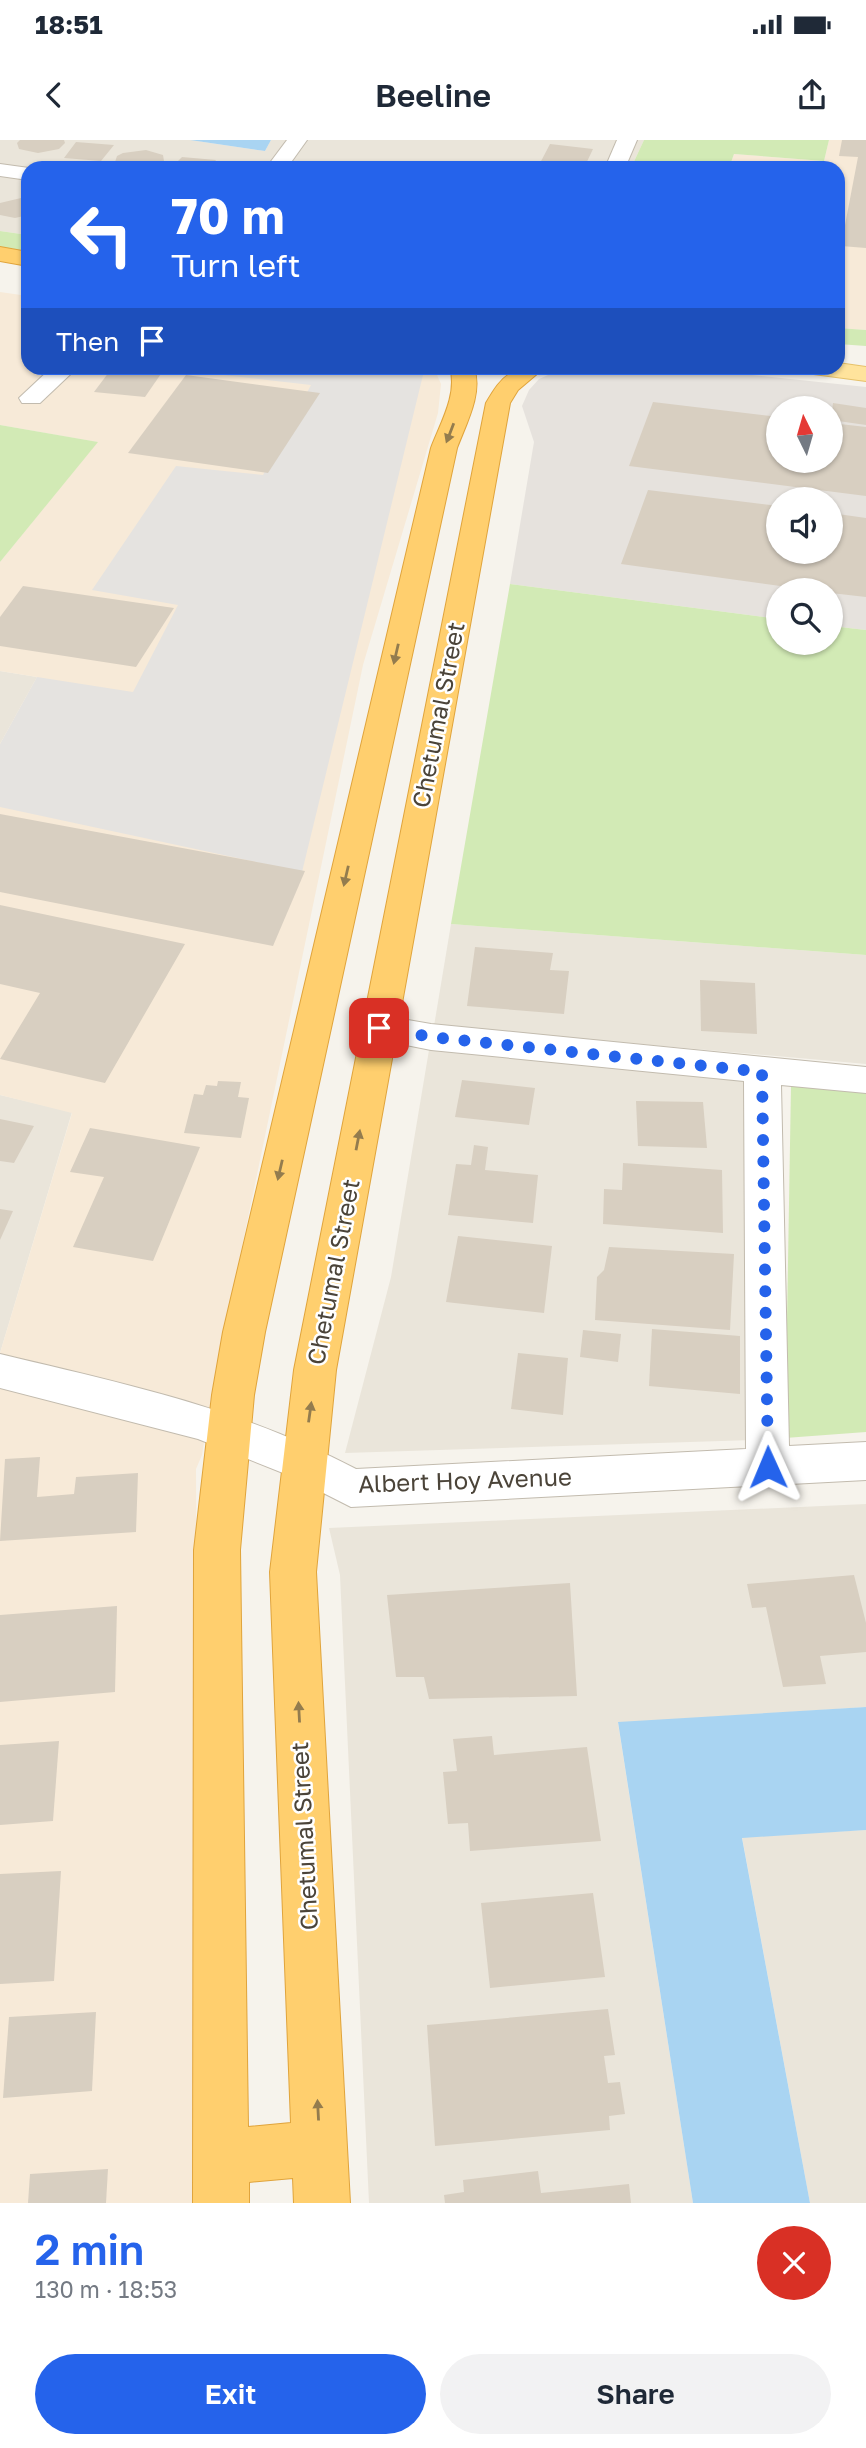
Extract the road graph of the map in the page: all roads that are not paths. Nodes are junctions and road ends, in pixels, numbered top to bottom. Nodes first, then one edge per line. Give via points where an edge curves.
1 (297, 140) edge
2 (627, 140) edge
3 (281, 161) edge
4 (618, 161) edge
5 (0, 170) edge
6 (21, 173) edge
7 (0, 254) edge
8 (21, 258) edge
9 (0, 272) edge
10 (21, 274) edge
11 (845, 352) edge
12 (866, 354) edge
13 (845, 372) edge
14 (866, 374) edge
15 (57, 375) edge
16 (465, 375) edge
17 (523, 375) edge
18 (31, 398) dead end
19 (382, 718) junction
20 (438, 723) junction
21 (379, 1028) junction
22 (762, 1072) junction
23 (866, 1080) edge
24 (0, 1371) edge
25 (229, 1433) junction
26 (866, 1461) edge
27 (303, 1462) junction
28 (768, 1467) junction
29 (320, 2148) junction
30 (220, 2180) edge
31 (322, 2203) edge

1 - 3 street
2 - 4 street
5 - 6 street
7 - 8 highway
9 - 10 highway
11 - 12 main road
13 - 14 main road
15 - 18 street
16 -> 19 highway
17 - 20 highway, Chetumal Street via 508,386 498,403
19 - 20 highway
19 -> 25 highway via 244,1332
20 - 21 highway, Chetumal Street
21 - 22 street
27 -> 21 highway, Chetumal Street via 315,1370
22 - 23 street
22 - 28 street
24 - 25 street, Albert Hoy Avenue via 204,1422
25 - 27 street, Albert Hoy Avenue
25 - 30 highway via 217,1549
26 - 28 street, Albert Hoy Avenue
27 - 28 street, Albert Hoy Avenue via 351,1488
29 -> 27 highway, Chetumal Street via 293,1572
29 - 30 highway
29 - 31 highway, Chetumal Street

